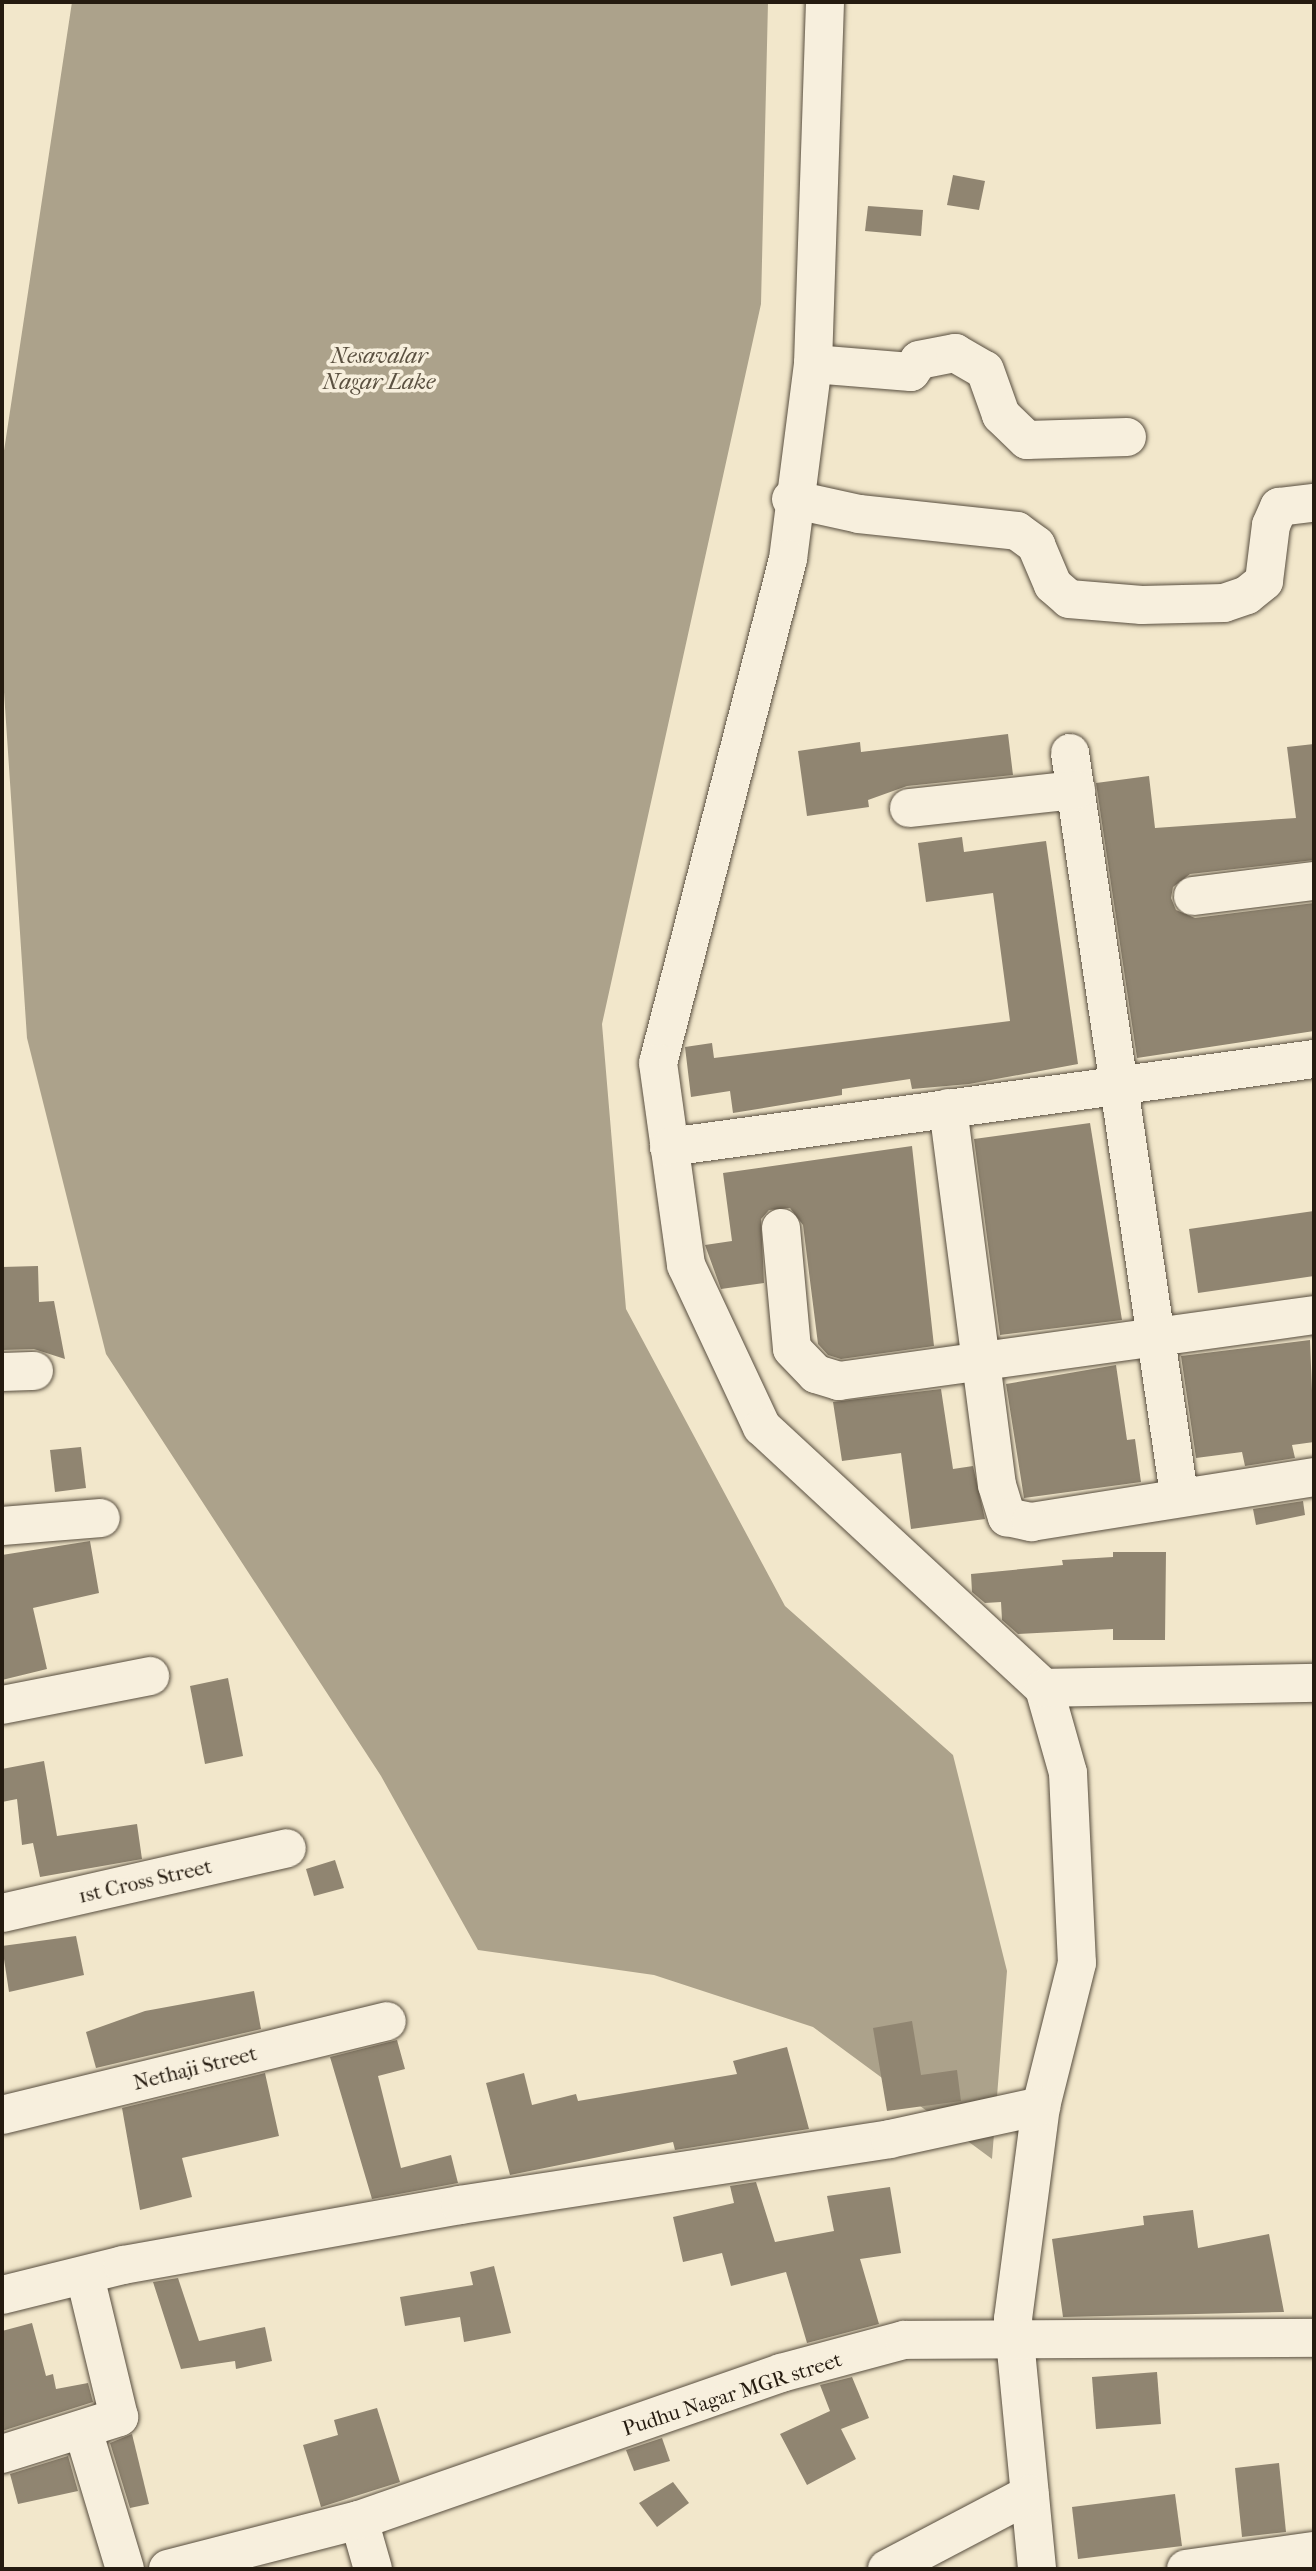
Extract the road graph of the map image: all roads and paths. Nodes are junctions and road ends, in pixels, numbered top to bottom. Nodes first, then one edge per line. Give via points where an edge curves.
1 (825, 2) edge
2 (813, 364) junction
3 (1127, 437) dead end
4 (791, 499) junction
5 (1314, 503) edge
6 (909, 808) dead end
7 (1314, 881) edge
8 (1193, 896) dead end
9 (1314, 1059) edge
10 (1120, 1083) junction
11 (948, 1108) junction
12 (669, 1147) junction
13 (781, 1228) dead end
14 (1314, 1315) edge
15 (1158, 1336) junction
16 (980, 1361) junction
17 (1314, 1477) edge
18 (1179, 1495) junction
19 (101, 1518) dead end
20 (2, 1526) edge
21 (150, 1676) dead end
22 (1314, 1683) edge
23 (1044, 1688) junction
24 (2, 1705) edge
25 (287, 1848) dead end
26 (2, 1913) edge
27 (387, 2021) dead end
28 (1041, 2106) junction
29 (2, 2115) edge
30 (85, 2276) junction
31 (2, 2295) edge
32 (1314, 2338) edge
33 (1014, 2342) junction
34 (83, 2430) junction
35 (2, 2454) edge
36 (1030, 2494) junction
37 (359, 2521) junction
38 (1314, 2552) edge
39 (125, 2569) edge
40 (168, 2569) edge
41 (373, 2569) edge
42 (887, 2569) edge
43 (1037, 2569) edge
44 (1186, 2569) edge

1 - 2 street
2 - 3 street via 911,372 919,360 955,353 985,370 1001,415 1027,440
2 - 4 street
4 - 5 street via 859,514 1017,531 1037,545 1053,584 1069,600 1118,604 1224,603 1247,595 1264,581 1279,507
4 - 12 street via 789,559 658,1063
6 - 10 street via 1073,771
7 - 8 street
9 - 10 street
10 - 11 street
10 - 15 street
11 - 12 street
11 - 16 street
12 - 23 street via 686,1265 762,1427
13 - 16 street via 792,1349 816,1374 839,1381
14 - 15 street
15 - 16 street
15 - 18 street
16 - 18 street via 1007,1517 1031,1522
17 - 18 street
19 - 20 street
21 - 24 street
22 - 23 street
23 - 28 street via 1068,1773 1077,1963
25 - 26 street, 1st Cross Street
27 - 29 street, Nethaji Street
28 - 30 street via 890,2140 460,2204
28 - 33 street
30 - 31 street
30 - 34 street via 120,2413
32 - 33 street, Pudhu Nagar MGR street
33 - 36 street
33 - 37 street, Pudhu Nagar MGR street via 964,2335 904,2340 781,2373
34 - 35 street
34 - 39 street
36 - 42 street
36 - 43 street
37 - 40 street, Pudhu Nagar MGR street
37 - 41 street
38 - 44 street

